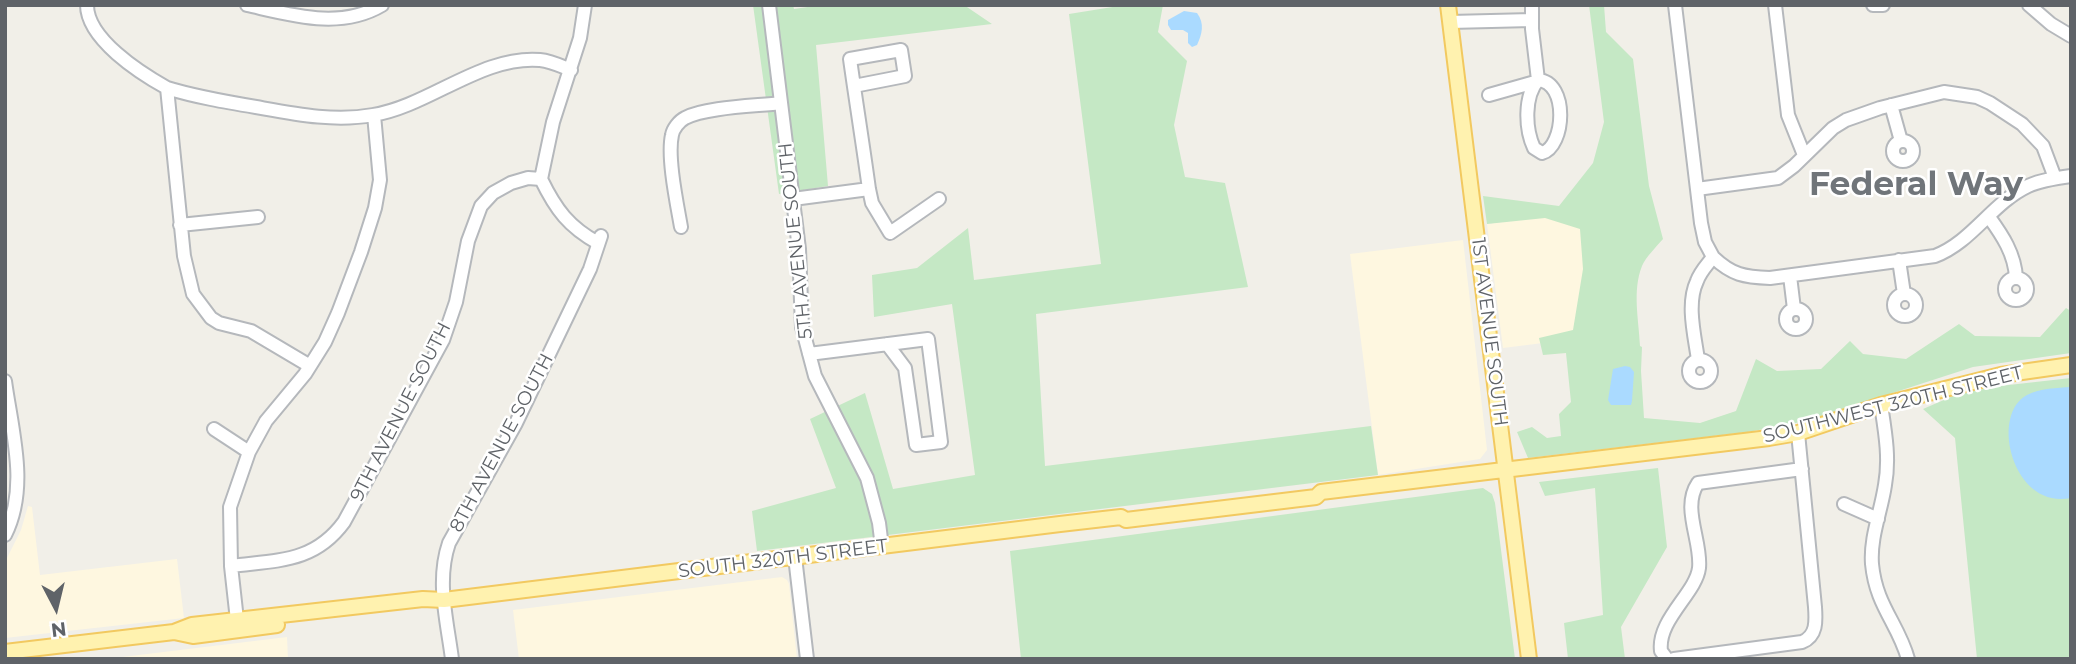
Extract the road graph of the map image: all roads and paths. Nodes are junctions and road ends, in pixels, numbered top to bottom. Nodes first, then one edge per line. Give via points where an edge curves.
1 (247, 5) edge
2 (382, 5) edge
3 (585, 5) edge
4 (769, 5) edge
5 (1448, 5) edge
6 (1532, 5) edge
7 (1675, 5) edge
8 (1775, 5) edge
9 (1873, 5) edge
10 (1883, 5) edge
11 (2029, 5) edge
12 (87, 7) edge
13 (1532, 20) junction
14 (1450, 22) junction
15 (2071, 36) edge
16 (571, 70) junction
17 (1537, 81) junction
18 (854, 86) junction
19 (167, 88) junction
20 (1489, 94) dead end
21 (781, 103) junction
22 (1891, 105) junction
23 (374, 115) junction
24 (1901, 141) dead end
25 (1804, 155) junction
26 (2071, 177) edge
27 (2055, 178) junction
28 (541, 179) junction
29 (869, 188) junction
30 (1697, 189) junction
31 (793, 199) junction
32 (939, 199) dead end
33 (1989, 216) junction
34 (258, 217) dead end
35 (180, 225) junction
36 (681, 227) dead end
37 (1713, 257) junction
38 (1899, 260) junction
39 (1790, 276) junction
40 (2016, 278) dead end
41 (1904, 294) dead end
42 (1794, 309) dead end
43 (887, 344) junction
44 (809, 354) junction
45 (1698, 360) dead end
46 (2071, 365) edge
47 (310, 366) junction
48 (5, 381) edge
49 (1881, 405) junction
50 (214, 429) dead end
51 (1798, 433) junction
52 (249, 452) junction
53 (1506, 468) junction
54 (1802, 469) junction
55 (1844, 503) dead end
56 (1878, 519) junction
57 (5, 535) edge
58 (882, 547) junction
59 (795, 557) junction
60 (231, 566) junction
61 (444, 600) junction
62 (344, 609) junction
63 (237, 621) junction
64 (272, 626) junction
65 (177, 633) junction
66 (5, 652) edge
67 (452, 659) edge
68 (807, 659) edge
69 (1530, 659) edge
70 (1667, 659) edge
71 (1674, 659) edge
72 (1909, 659) edge

1 - 2 street via 329,19 360,16
3 - 16 street
4 - 21 street, 5TH AVENUE SOUTH
5 - 14 main road, 1ST AVENUE SOUTH
6 - 13 street
7 - 30 street
8 - 25 street via 1788,115
9 - 10 street
11 - 15 street
12 - 19 street via 96,32 140,72
13 - 14 street
13 - 17 street
14 - 53 main road, 1ST AVENUE SOUTH
16 - 23 street via 539,60 513,63 478,72 421,100
16 - 28 street via 552,122
17 - 17 street via 1550,85 1560,106 1555,141 1542,153 1534,148 1529,129 1529,102
17 - 20 street
18 - 18 street via 850,59 901,50 905,76
18 - 29 street
19 - 23 street via 319,117
19 - 35 street
21 - 31 street, 5TH AVENUE SOUTH
21 - 36 street via 702,113 683,118 676,126 672,171
22 - 24 street
22 - 25 street via 1833,128
22 - 27 street via 1944,92 1990,103 2034,134
23 - 47 street via 380,166 374,208 338,313
25 - 30 street via 1778,178
26 - 27 street
27 - 33 street via 2019,192
28 - 60 street, 9TH AVENUE SOUTH via 510,183 481,206 443,340 344,522 306,555
28 - 61 street, 8TH AVENUE SOUTH via 571,226 600,240 516,423 449,543 443,569
29 - 31 street
29 - 32 street via 872,203 890,233
30 - 37 street via 1705,242
31 - 44 street, 5TH AVENUE SOUTH via 799,301
33 - 38 street via 1944,252
33 - 40 street via 2008,246
34 - 35 street
35 - 47 street via 193,295 205,313 219,323 251,331
37 - 39 street via 1745,277
37 - 45 street via 1694,288
38 - 39 street
38 - 41 street
39 - 42 street
43 - 43 street via 928,339 941,442 916,445 905,368
43 - 44 street
44 - 58 street, 5TH AVENUE SOUTH via 815,376 867,478
46 - 49 main road, SOUTHWEST 320TH STREET via 2001,374
47 - 52 street via 274,410
48 - 57 street via 18,481 12,521
49 - 51 main road, SOUTHWEST 320TH STREET
49 - 56 street via 1887,469
50 - 52 street
51 - 53 main road, SOUTHWEST 320TH STREET
51 - 54 street
52 - 60 street via 230,507
53 - 58 main road, SOUTH 320TH STREET via 1129,511 1121,517
53 - 69 main road, 1ST AVENUE SOUTH
54 - 70 street via 1698,483 1691,507 1698,570 1662,637 1661,651
54 - 71 street via 1816,620 1810,639
55 - 56 street
56 - 72 street via 1872,552 1876,588
58 - 59 main road, SOUTH 320TH STREET
59 - 61 main road, SOUTH 320TH STREET
59 - 68 street
60 - 63 street
61 - 62 main road, SOUTH 320TH STREET
61 - 64 main road, SOUTH 320TH STREET via 425,608
61 - 67 street, 8TH AVENUE SOUTH
62 - 63 main road, SOUTH 320TH STREET
62 - 64 main road
63 - 65 main road, SOUTH 320TH STREET via 192,625
64 - 65 main road, SOUTH 320TH STREET via 193,636
65 - 66 main road, SOUTH 320TH STREET

